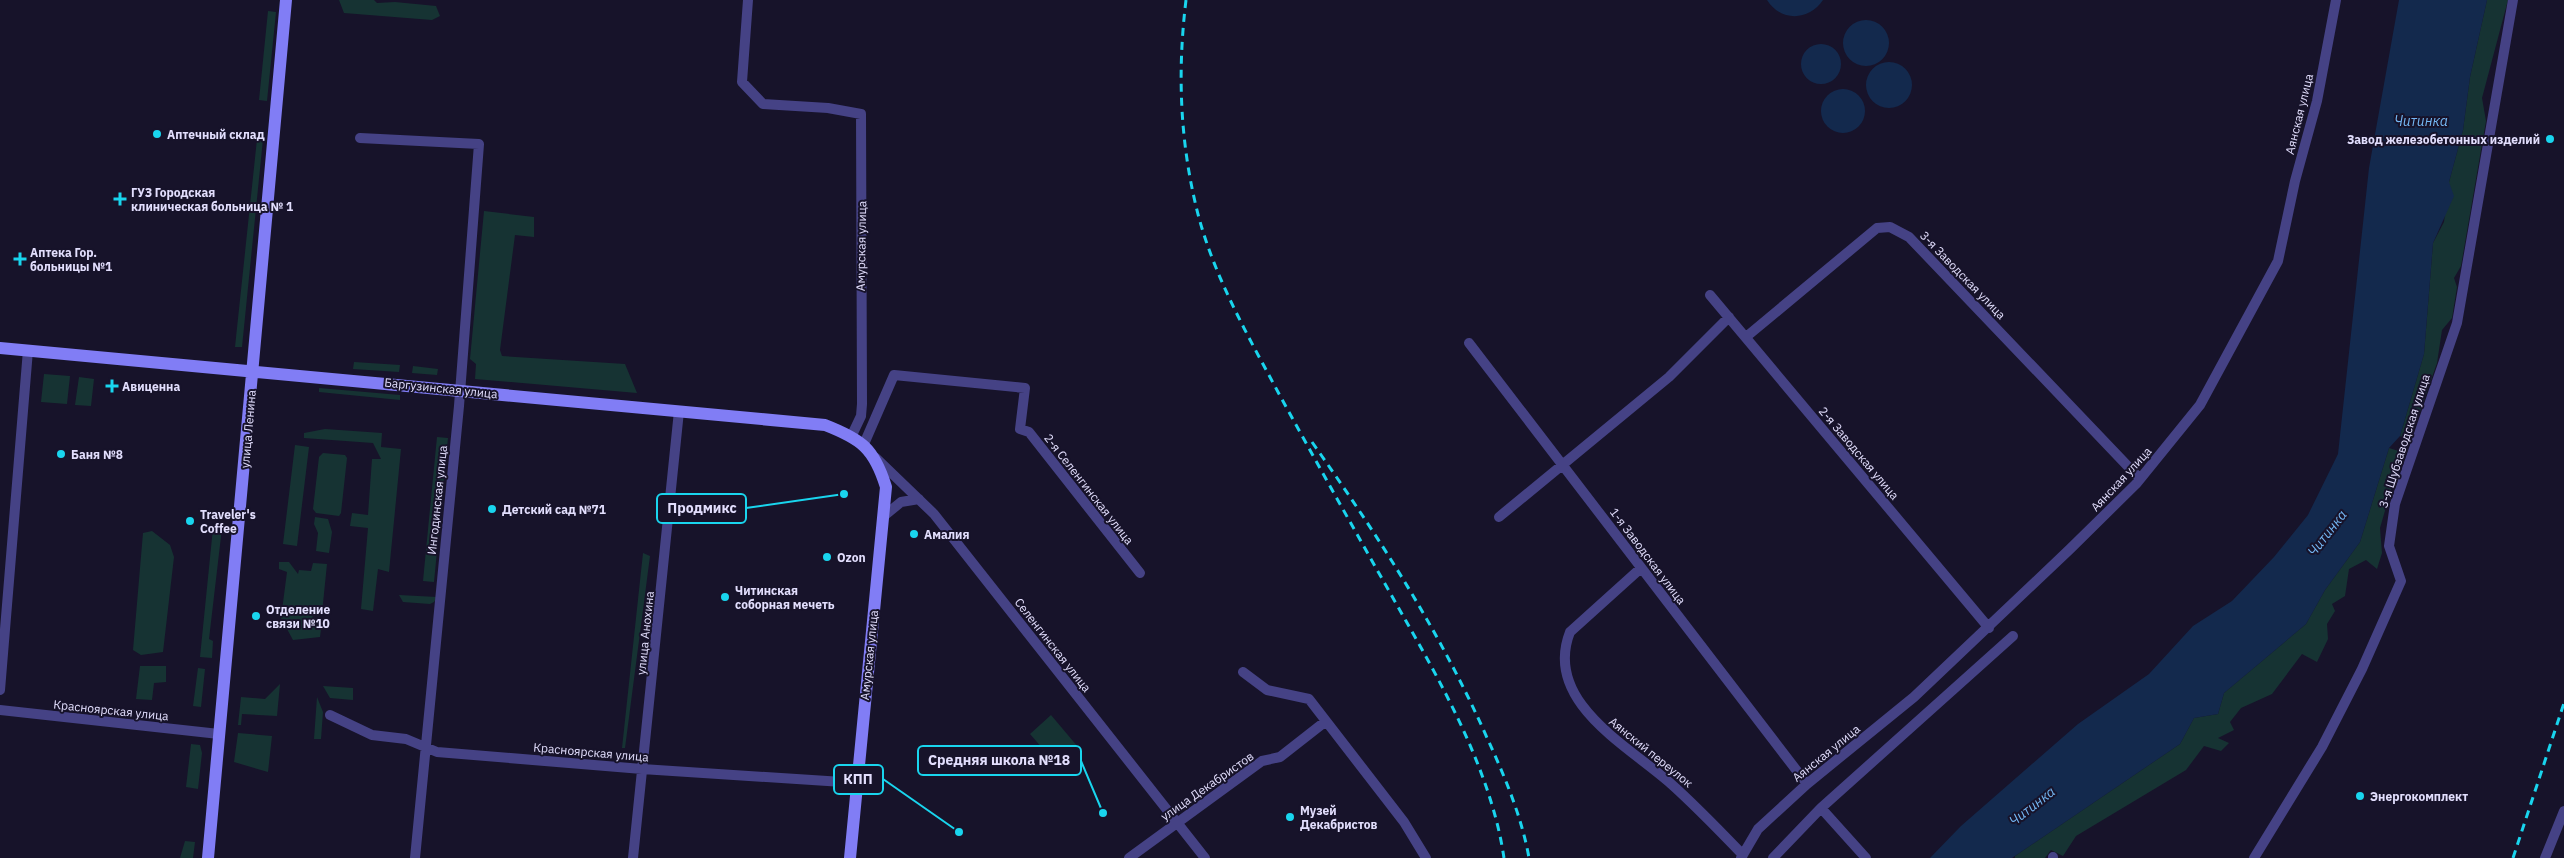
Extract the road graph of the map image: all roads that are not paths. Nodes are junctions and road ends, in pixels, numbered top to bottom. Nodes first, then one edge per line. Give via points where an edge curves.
1 (286, 0) edge
2 (748, 0) edge
3 (2336, 0) edge
4 (2513, 0) edge
5 (360, 138) dead end
6 (1710, 294) dead end
7 (1729, 316) junction
8 (1746, 337) junction
9 (1469, 343) dead end
10 (0, 348) edge
11 (28, 350) junction
12 (252, 370) junction
13 (460, 389) junction
14 (679, 411) junction
15 (852, 435) junction
16 (864, 444) junction
17 (873, 454) junction
18 (1562, 464) junction
19 (2140, 478) junction
20 (918, 499) junction
21 (884, 516) junction
22 (1499, 517) dead end
23 (1642, 568) junction
24 (1140, 573) dead end
25 (1989, 628) junction
26 (2013, 636) dead end
27 (1243, 672) dead end
28 (0, 690) edge
29 (0, 710) edge
30 (330, 715) dead end
31 (1326, 721) junction
32 (219, 734) junction
33 (426, 747) junction
34 (642, 769) junction
35 (858, 783) junction
36 (1807, 784) junction
37 (1821, 808) junction
38 (2564, 811) edge
39 (1176, 822) junction
40 (1742, 856) edge
41 (208, 858) edge
42 (415, 858) edge
43 (633, 858) edge
44 (850, 858) edge
45 (1129, 858) edge
46 (1205, 858) edge
47 (1426, 858) edge
48 (1772, 858) edge
49 (1866, 858) edge
50 (2254, 858) edge
51 (2545, 858) edge

1 - 12 main road, улица Ленина
2 - 15 street, Амурская улица via 742,82 763,104 828,108 861,114 862,404 861,416
3 - 19 street, Аянская улица via 2317,101 2278,260 2200,406
4 - 50 street, 3-я Шубзаводская улица via 2457,323 2395,504 2389,546 2401,581 2362,669 2322,747
5 - 13 street, Ингодинская улица via 479,144
6 - 7 street, 2-я Заводская улица
7 - 8 street, 2-я Заводская улица
7 - 18 street via 1669,377
8 - 19 street, 3-я Заводская улица via 1877,228 1890,227 1909,236
8 - 25 street, 2-я Заводская улица
9 - 18 street, 1-я Заводская улица
10 - 11 main road, Баргузинская улица
11 - 12 main road, Баргузинская улица
11 - 28 street
12 - 13 main road, Баргузинская улица
12 - 32 main road, улица Ленина
13 - 14 main road, Баргузинская улица
13 - 33 street, Ингодинская улица
14 - 15 main road, Баргузинская улица via 825,424
14 - 34 street, улица Анохина
15 - 16 main road, Баргузинская улица
16 - 17 main road, Баргузинская улица
16 - 24 street, 2-я Селенгинская улица via 894,376 1025,388 1020,428 1029,432
17 - 20 street, Селенгинская улица
17 - 21 main road, Амурская улица via 886,487
18 - 22 street
18 - 23 street, 1-я Заводская улица
19 - 25 street, Аянская улица
20 - 21 street via 901,502
20 - 39 street, Селенгинская улица via 934,514
21 - 35 main road, Амурская улица
23 - 36 street, 1-я Заводская улица
23 - 40 street, Аянский переулок via 1570,632 1564,646 1566,669 1574,693 1598,725 1689,799
25 - 36 street, Аянская улица via 1914,697
26 - 37 street
27 - 31 street via 1266,690 1309,699
29 - 32 street, Красноярская улица
30 - 33 street, Красноярская улица via 372,735 406,739
31 - 39 street, улица Декабристов via 1280,757 1262,761
31 - 47 street via 1404,822
32 - 41 main road, улица Ленина
33 - 34 street, Красноярская улица via 437,752
33 - 42 street, Ингодинская улица
34 - 35 street, Красноярская улица
34 - 43 street, улица Анохина
35 - 44 main road, Амурская улица
36 - 40 street, Аянская улица via 1758,829
37 - 48 street
37 - 49 street
38 - 51 street
39 - 45 street, улица Декабристов
39 - 46 street, Селенгинская улица

